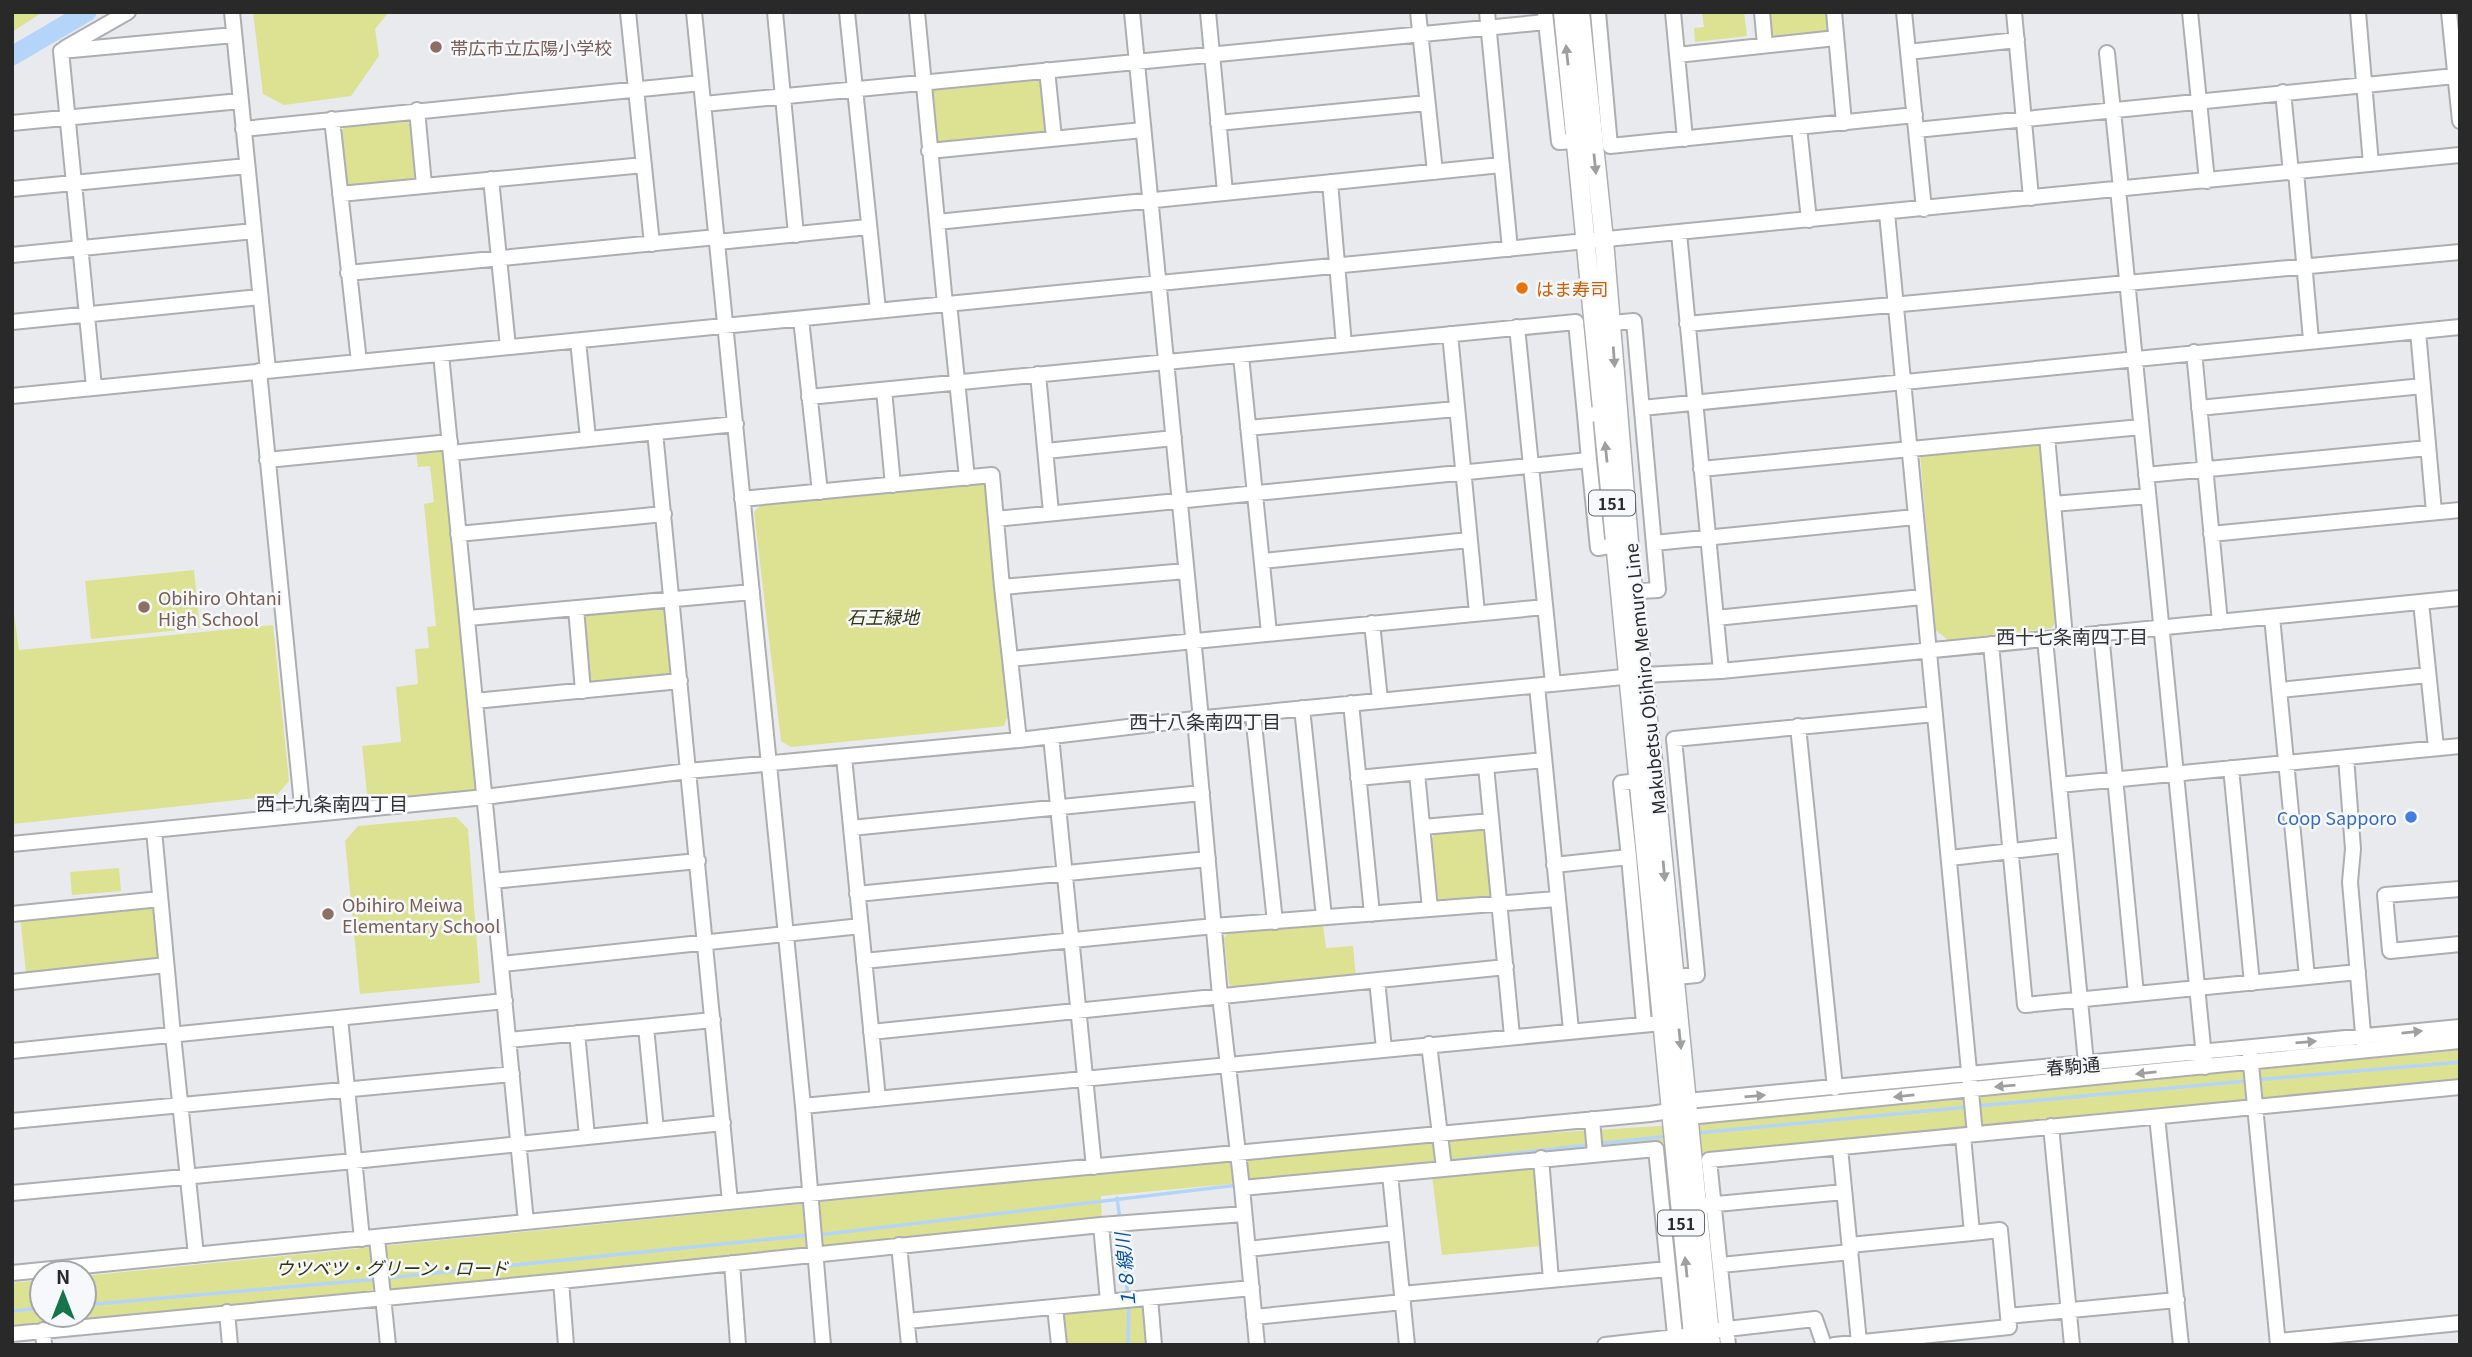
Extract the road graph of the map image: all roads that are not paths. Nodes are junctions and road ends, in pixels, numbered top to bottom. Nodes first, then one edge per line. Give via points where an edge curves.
1 (128, 12) edge
2 (232, 12) edge
3 (628, 12) edge
4 (694, 12) edge
5 (775, 12) edge
6 (847, 12) edge
7 (917, 12) edge
8 (1132, 12) edge
9 (1208, 12) edge
10 (1418, 12) edge
11 (1487, 12) edge
12 (1563, 12) edge
13 (1580, 12) edge
14 (1598, 12) edge
15 (1673, 12) edge
16 (1762, 12) edge
17 (1834, 12) edge
18 (1904, 12) edge
19 (2014, 12) edge
20 (2190, 12) edge
21 (2358, 12) edge
22 (2449, 12) edge
23 (1546, 17) edge
24 (1488, 28) junction
25 (1420, 34) junction
26 (234, 35) junction
27 (1836, 38) junction
28 (2017, 40) junction
29 (1765, 45) junction
30 (61, 51) junction
31 (1909, 52) junction
32 (2107, 53) dead end
33 (1212, 54) junction
34 (1677, 55) junction
35 (1138, 62) junction
36 (1047, 70) junction
37 (2455, 76) junction
38 (923, 82) junction
39 (701, 83) junction
40 (2364, 85) junction
41 (855, 88) junction
42 (636, 89) junction
43 (2283, 92) junction
44 (782, 96) junction
45 (1588, 96) junction
46 (2199, 100) junction
47 (240, 101) junction
48 (1427, 103) junction
49 (704, 104) junction
50 (2114, 109) junction
51 (417, 110) junction
52 (66, 117) junction
53 (332, 119) junction
54 (2024, 119) junction
55 (2460, 121) edge
56 (1844, 122) junction
57 (1916, 122) junction
58 (12, 123) edge
59 (1218, 123) junction
60 (1799, 127) junction
61 (243, 129) junction
62 (1143, 130) junction
63 (1054, 138) junction
64 (1685, 139) junction
65 (1575, 141) junction
66 (929, 151) junction
67 (2460, 155) edge
68 (2371, 164) junction
69 (1501, 165) junction
70 (247, 166) junction
71 (643, 166) junction
72 (1435, 172) junction
73 (2293, 172) junction
74 (491, 179) junction
75 (2207, 181) junction
76 (1330, 182) junction
77 (73, 183) junction
78 (424, 185) junction
79 (12, 189) edge
80 (2120, 189) junction
81 (1225, 192) junction
82 (340, 194) junction
83 (2031, 198) junction
84 (1150, 201) junction
85 (1924, 209) junction
86 (1886, 213) junction
87 (1809, 220) junction
88 (937, 222) junction
89 (868, 227) junction
90 (254, 231) junction
91 (1679, 233) junction
92 (796, 235) junction
93 (717, 239) junction
94 (1604, 240) junction
95 (1584, 242) junction
96 (652, 244) junction
97 (79, 248) junction
98 (1510, 249) junction
99 (2460, 252) edge
100 (12, 255) edge
101 (499, 258) junction
102 (1337, 266) junction
103 (2304, 266) junction
104 (348, 273) junction
105 (1158, 284) junction
106 (2128, 284) junction
107 (260, 297) junction
108 (947, 304) junction
109 (1895, 304) junction
110 (878, 310) junction
111 (87, 314) junction
112 (801, 319) junction
113 (12, 321) edge
114 (1611, 323) junction
115 (1688, 324) junction
116 (726, 325) junction
117 (1517, 327) junction
118 (2460, 327) edge
119 (2417, 331) junction
120 (1450, 334) junction
121 (2311, 340) junction
122 (578, 341) junction
123 (1344, 345) junction
124 (508, 347) junction
125 (2194, 352) junction
126 (441, 354) junction
127 (1241, 356) junction
128 (2135, 358) junction
129 (359, 362) junction
130 (1166, 362) junction
131 (264, 370) junction
132 (1038, 374) junction
133 (957, 382) junction
134 (1903, 383) junction
135 (2423, 386) junction
136 (94, 387) junction
137 (884, 390) junction
138 (12, 396) edge
139 (809, 397) junction
140 (1695, 404) junction
141 (1642, 408) junction
142 (2199, 408) junction
143 (1456, 409) junction
144 (1602, 414) junction
145 (736, 424) junction
146 (2141, 427) junction
147 (1248, 428) junction
148 (655, 432) junction
149 (2046, 436) junction
150 (588, 438) junction
151 (1174, 438) junction
152 (451, 447) junction
153 (2428, 448) junction
154 (1909, 449) junction
155 (1046, 451) junction
156 (267, 460) junction
157 (1589, 460) junction
158 (1531, 465) junction
159 (1701, 469) junction
160 (2205, 470) junction
161 (1464, 472) junction
162 (2146, 475) junction
163 (967, 478) junction
164 (893, 485) junction
165 (820, 492) junction
166 (1254, 494) junction
167 (2148, 496) junction
168 (742, 499) junction
169 (1180, 502) junction
170 (2053, 504) junction
171 (2460, 510) edge
172 (2434, 512) junction
173 (1051, 513) junction
174 (664, 514) junction
175 (1915, 517) junction
176 (996, 519) junction
177 (458, 534) junction
178 (2211, 534) junction
179 (1708, 537) junction
180 (1469, 540) junction
181 (1654, 543) junction
182 (1616, 545) junction
183 (1262, 562) junction
184 (1186, 570) junction
185 (1002, 587) junction
186 (752, 592) junction
187 (1627, 592) junction
188 (1922, 597) junction
189 (673, 598) junction
190 (2460, 598) edge
191 (2421, 602) junction
192 (1545, 607) junction
193 (576, 608) junction
194 (1477, 613) junction
195 (2272, 617) junction
196 (468, 618) junction
197 (1716, 618) junction
198 (2220, 622) junction
199 (1372, 623) junction
200 (2161, 628) junction
201 (1269, 633) junction
202 (2101, 633) junction
203 (2065, 636) junction
204 (2045, 639) junction
205 (1194, 641) junction
206 (1991, 644) junction
207 (1928, 650) junction
208 (1010, 659) junction
209 (1721, 671) junction
210 (2428, 675) junction
211 (1636, 676) junction
212 (680, 681) junction
213 (1553, 684) junction
214 (1537, 686) junction
215 (583, 691) junction
216 (2280, 691) junction
217 (1380, 700) junction
218 (475, 701) junction
219 (1351, 703) junction
220 (1302, 708) junction
221 (1253, 713) junction
222 (1935, 714) junction
223 (1198, 719) junction
224 (1798, 726) junction
225 (1051, 736) junction
226 (1019, 740) junction
227 (2460, 746) edge
228 (2436, 748) junction
229 (844, 757) junction
230 (2346, 758) junction
231 (1544, 760) junction
232 (2287, 763) junction
233 (769, 764) junction
234 (1486, 766) junction
235 (2231, 768) junction
236 (688, 771) junction
237 (1417, 772) junction
238 (2176, 774) junction
239 (1358, 778) junction
240 (1647, 780) junction
241 (2115, 780) junction
242 (2059, 785) junction
243 (1202, 793) junction
244 (485, 797) junction
245 (1057, 808) junction
246 (303, 816) junction
247 (1491, 821) junction
248 (1682, 824) junction
249 (1660, 826) junction
250 (1423, 827) junction
251 (851, 828) junction
252 (154, 830) junction
253 (12, 844) edge
254 (2064, 845) junction
255 (2010, 851) junction
256 (1629, 857) junction
257 (1950, 858) junction
258 (1208, 859) junction
259 (698, 861) junction
260 (1554, 865) junction
261 (1064, 874) junction
262 (493, 881) junction
263 (2460, 889) edge
264 (857, 894) junction
265 (160, 899) junction
266 (1557, 899) junction
267 (1500, 904) junction
268 (1430, 909) junction
269 (12, 914) edge
270 (1372, 914) junction
271 (1324, 917) junction
272 (1275, 922) junction
273 (861, 926) junction
274 (1214, 926) junction
275 (784, 935) junction
276 (1071, 940) junction
277 (705, 943) junction
278 (2460, 944) edge
279 (864, 961) junction
280 (502, 964) junction
281 (166, 965) junction
282 (1506, 967) junction
283 (2358, 972) junction
284 (2307, 977) junction
285 (1666, 978) junction
286 (1377, 980) junction
287 (12, 982) edge
288 (2252, 983) junction
289 (2197, 989) junction
290 (2136, 994) junction
291 (1220, 996) junction
292 (2081, 1000) junction
293 (505, 1001) junction
294 (1078, 1011) junction
295 (340, 1018) junction
296 (713, 1020) junction
297 (1662, 1023) junction
298 (1644, 1024) junction
299 (646, 1027) junction
300 (2460, 1027) edge
301 (1571, 1030) junction
302 (871, 1032) junction
303 (577, 1033) junction
304 (173, 1035) junction
305 (1512, 1036) junction
306 (509, 1040) junction
307 (2460, 1041) edge
308 (1429, 1044) junction
309 (2364, 1044) junction
310 (1384, 1049) junction
311 (12, 1051) edge
312 (2250, 1055) junction
313 (2204, 1059) junction
314 (1227, 1064) junction
315 (2087, 1071) junction
316 (512, 1074) junction
317 (1970, 1074) junction
318 (1085, 1078) junction
319 (2460, 1087) edge
320 (1835, 1088) junction
321 (1972, 1089) junction
322 (347, 1091) junction
323 (878, 1099) junction
324 (181, 1106) junction
325 (803, 1106) junction
326 (2255, 1107) junction
327 (1687, 1109) junction
328 (1670, 1111) junction
329 (2158, 1117) junction
330 (1592, 1119) junction
331 (12, 1122) edge
332 (723, 1123) junction
333 (2051, 1126) junction
334 (656, 1130) junction
335 (1440, 1133) junction
336 (1969, 1135) junction
337 (587, 1136) junction
338 (519, 1143) junction
339 (1840, 1148) junction
340 (1237, 1153) junction
341 (1595, 1154) junction
342 (1541, 1158) junction
343 (354, 1161) junction
344 (1094, 1167) junction
345 (1444, 1168) junction
346 (1390, 1174) junction
347 (187, 1177) junction
348 (1242, 1188) junction
349 (1844, 1192) junction
350 (12, 1193) edge
351 (810, 1194) junction
352 (730, 1202) junction
353 (1706, 1205) junction
354 (1671, 1209) junction
355 (1244, 1214) junction
356 (526, 1222) junction
357 (1101, 1225) junction
358 (1396, 1233) junction
359 (1972, 1233) junction
360 (377, 1238) junction
361 (362, 1239) junction
362 (899, 1245) junction
363 (1851, 1248) junction
364 (1248, 1249) junction
365 (814, 1253) junction
366 (196, 1255) junction
367 (732, 1263) junction
368 (1721, 1265) junction
369 (1668, 1269) junction
370 (12, 1273) edge
371 (1551, 1280) junction
372 (561, 1281) junction
373 (1252, 1288) junction
374 (383, 1297) junction
375 (1150, 1298) junction
376 (1402, 1298) junction
377 (2177, 1300) junction
378 (1108, 1301) junction
379 (1055, 1307) junction
380 (2069, 1311) junction
381 (227, 1312) junction
382 (2008, 1316) junction
383 (1254, 1317) junction
384 (906, 1321) junction
385 (2460, 1323) edge
386 (12, 1334) edge
387 (1983, 1337) edge
388 (43, 1338) edge
389 (1698, 1338) edge
390 (1859, 1342) junction
391 (2278, 1343) edge
392 (230, 1345) edge
393 (388, 1345) edge
394 (566, 1345) edge
395 (738, 1345) edge
396 (822, 1345) edge
397 (909, 1345) edge
398 (1059, 1345) edge
399 (1154, 1345) edge
400 (1257, 1345) edge
401 (1407, 1345) edge
402 (1605, 1345) edge
403 (1728, 1345) edge
404 (1824, 1345) edge
405 (1834, 1345) edge
406 (2072, 1345) edge
407 (2181, 1345) edge

1 - 30 street
2 - 26 street
3 - 42 street
4 - 39 street
5 - 44 street
6 - 41 street
7 - 38 street
8 - 35 street
9 - 33 street
10 - 25 street
11 - 24 street
45 -> 12 main road, Makubetsu Obihiro Memuro Line / 151
13 - 45 main road, Makubetsu Obihiro Memuro Line / 151
14 - 45 street
15 - 34 street
16 - 29 street
17 - 27 street
18 - 31 street
19 - 28 street
20 - 46 street
21 - 40 street
22 - 37 street
23 - 24 street
23 - 65 street via 1559,142
24 - 25 street
24 - 69 street
25 - 33 street
25 - 48 street
26 - 30 street
26 - 47 street
27 - 29 street
27 - 56 street
28 - 31 street
28 - 54 street
29 - 34 street
30 - 52 street
31 - 57 street
32 - 50 street
33 - 35 street
33 - 59 street
34 - 64 street
35 - 36 street
35 - 62 street
36 - 38 street
36 - 63 street
37 - 40 street
37 - 55 street
38 - 41 street
38 - 66 street
39 - 42 street
39 - 49 street
40 - 43 street
40 - 68 street
41 - 44 street
41 - 89 street
42 - 51 street
42 - 71 street
43 - 46 street
43 - 73 street
44 - 49 street
44 - 92 street
45 - 64 street via 1610,146
45 - 65 main road, Makubetsu Obihiro Memuro Line / 151
45 -> 94 main road, Makubetsu Obihiro Memuro Line / 151
46 - 50 street
46 - 75 street
47 - 52 street
47 - 61 street
48 - 59 street
48 - 72 street
49 - 93 street
50 - 54 street
50 - 80 street
51 - 53 street
51 - 78 street
52 - 58 street
52 - 77 street
53 - 61 street
53 - 82 street
54 - 57 street
54 - 83 street
56 - 57 street
56 - 60 street
57 - 85 street
59 - 81 street
60 - 64 street
60 - 87 street
61 - 70 street
62 - 63 street
62 - 84 street
63 - 66 street
65 - 95 main road, Makubetsu Obihiro Memuro Line / 151
66 - 88 street
67 - 68 street
68 - 73 street
69 - 72 street
69 - 98 street
70 - 77 street
70 - 90 street
71 - 74 street
71 - 96 street
72 - 76 street
73 - 75 street
73 - 103 street
74 - 78 street
74 - 101 street
75 - 80 street
76 - 81 street
76 - 102 street
77 - 79 street
77 - 97 street
78 - 82 street
80 - 83 street
80 - 106 street
81 - 84 street
82 - 104 street
83 - 85 street
84 - 88 street
84 - 105 street
85 - 86 street
86 - 87 street
86 - 109 street
87 - 91 street
88 - 108 street
89 - 92 street
89 - 110 street
90 - 97 street
90 - 107 street
91 - 94 street
91 - 115 street
92 - 93 street
93 - 96 street
93 - 116 street
94 - 95 street
94 - 114 main road, Makubetsu Obihiro Memuro Line / 151
95 - 98 street
95 - 144 main road, Makubetsu Obihiro Memuro Line / 151
96 - 101 street
97 - 100 street
97 - 111 street
98 - 102 street
99 - 103 street
101 - 104 street
101 - 124 street
102 - 105 street
102 - 123 street
103 - 106 street
103 - 121 street
104 - 129 street
105 - 108 street
105 - 130 street
106 - 109 street
106 - 128 street
107 - 111 street
107 - 131 street
108 - 110 street
108 - 133 street
109 - 115 street
109 - 134 street
110 - 112 street
111 - 113 street
111 - 136 street
112 - 116 street
112 - 139 street
114 - 141 street via 1634,321
114 -> 144 main road, Makubetsu Obihiro Memuro Line / 151
115 - 140 street
116 - 122 street
116 - 145 street
117 - 120 street
117 - 144 street via 1576,322
117 - 158 street
118 - 119 street
119 - 121 street
119 - 135 street
120 - 123 street
120 - 143 street
121 - 125 street
122 - 124 street
122 - 150 street
123 - 127 street
124 - 126 street
125 - 128 street
125 - 142 street
126 - 129 street
126 - 152 street
127 - 130 street
127 - 147 street
128 - 134 street
128 - 146 street
129 - 131 street
130 - 132 street
130 - 151 street
131 - 136 street
131 - 156 street
132 - 133 street
132 - 155 street
133 - 137 street
133 - 163 street
134 - 140 street
134 - 154 street
135 - 142 street
135 - 153 street
136 - 138 street
137 - 139 street
137 - 164 street
139 - 165 street
140 - 141 street
140 - 159 street
141 - 181 street
142 - 160 street
143 - 147 street
143 - 161 street
144 - 157 street
182 -> 144 main road, Makubetsu Obihiro Memuro Line / 151
144 - 187 main road, Makubetsu Obihiro Memuro Line / 151
145 - 148 street
145 - 168 street
146 - 149 street
146 - 162 street
147 - 166 street
148 - 150 street
148 - 174 street
149 - 154 street
149 - 170 street
150 - 152 street
151 - 155 street
151 - 169 street
152 - 156 street
152 - 177 street
153 - 160 street
153 - 172 street
154 - 159 street
154 - 175 street
155 - 173 street
156 - 246 street
157 - 158 street
157 - 182 street via 1598,548
158 - 161 street
158 - 192 street
159 - 179 street
160 - 162 street
160 - 178 street
161 - 166 street
161 - 180 street
162 - 167 street
163 - 164 street
163 - 176 street via 992,475
164 - 165 street
165 - 168 street
166 - 169 street
166 - 183 street
167 - 170 street
167 - 200 street
168 - 186 street
169 - 173 street
169 - 184 street
170 - 203 street
171 - 172 street
172 - 178 street
173 - 176 street
174 - 177 street
174 - 189 street
175 - 179 street
175 - 188 street
176 - 185 street
177 - 196 street
178 - 198 street
179 - 181 street
179 - 197 street
180 - 183 street
180 - 194 street
181 - 187 street via 1658,590
182 - 187 main road, Makubetsu Obihiro Memuro Line / 151
183 - 201 street
184 - 185 street
184 - 205 street
185 - 208 street
186 - 189 street
186 - 233 street
187 - 211 main road, Makubetsu Obihiro Memuro Line / 151
188 - 197 street
188 - 207 street
189 - 193 street
189 - 212 street
190 - 191 street
191 - 195 street
191 - 210 street
192 - 194 street
192 - 213 street
193 - 196 street
193 - 215 street
194 - 199 street
195 - 198 street
195 - 216 street
196 - 218 street
197 - 209 street
198 - 200 street
199 - 201 street
199 - 217 street
200 - 202 street
200 - 238 street
201 - 205 street
202 - 203 street
202 - 241 street
203 - 204 street
204 - 206 street
204 - 242 street
205 - 208 street
205 - 223 street
206 - 207 street
206 - 255 street
207 - 209 street
207 - 222 street
208 - 226 street
209 - 211 street
210 - 216 street
210 - 228 street
211 - 213 street
211 - 240 main road, Makubetsu Obihiro Memuro Line / 151
212 - 215 street
212 - 236 street
213 - 214 street
214 - 217 street
214 - 231 street
215 - 218 street
216 - 232 street
217 - 219 street
218 - 244 street
219 - 220 street
219 - 239 street
220 - 221 street
220 - 271 street
221 - 223 street
221 - 272 street
222 - 224 street
222 - 257 street
223 - 225 street
223 - 243 street
224 - 248 street via 1674,739
224 - 320 street
225 - 226 street
225 - 245 street
226 - 229 street
227 - 228 street
228 - 230 street
229 - 233 street
229 - 251 street
230 - 232 street
230 - 283 street
231 - 234 street
231 - 260 street
232 - 235 street
232 - 284 street
233 - 236 street
233 - 275 street
234 - 237 street
234 - 247 street
235 - 238 street
235 - 288 street
236 - 244 street
236 - 259 street
237 - 239 street
237 - 250 street
238 - 241 street
238 - 289 street
239 - 270 street
240 - 249 main road, Makubetsu Obihiro Memuro Line / 151
240 - 256 street via 1621,783
240 - 285 main road, Makubetsu Obihiro Memuro Line / 151
241 - 242 street
241 - 290 street
242 - 254 street
243 - 245 street
243 - 258 street
244 - 246 street
244 - 262 street
245 - 251 street
245 - 261 street
246 - 252 street
247 - 250 street
247 - 267 street
248 - 249 street
248 - 285 street via 1697,975
249 -> 285 main road, Makubetsu Obihiro Memuro Line / 151
250 - 268 street
251 - 264 street
252 - 253 street
252 - 265 street
254 - 255 street
254 - 292 street
255 - 257 street
255 - 292 street via 2025,1005
256 - 260 street
256 - 298 street
257 - 317 street
258 - 261 street
258 - 274 street
259 - 262 street
259 - 277 street
260 - 266 street
261 - 264 street
261 - 276 street
262 - 280 street
263 - 278 street via 2385,895 2390,951
264 - 273 street
265 - 269 street
265 - 281 street
266 - 267 street
266 - 301 street
267 - 268 street
267 - 282 street
268 - 270 street
270 - 271 street
271 - 272 street
272 - 274 street
273 - 275 street
273 - 279 street
274 - 276 street
274 - 291 street
275 - 277 street
275 - 325 street
276 - 279 street
276 - 294 street
277 - 280 street
277 - 296 street
279 - 302 street
280 - 293 street
281 - 287 street
281 - 304 street
282 - 286 street
282 - 305 street
283 - 284 street
283 - 309 street
284 - 288 street
285 - 297 main road, Makubetsu Obihiro Memuro Line / 151
285 -> 327 main road, Makubetsu Obihiro Memuro Line / 151
286 - 291 street
286 - 310 street
288 - 289 street
289 - 290 street
289 - 313 street
290 - 292 street
291 - 294 street
291 - 314 street
292 - 315 street
293 - 295 street
293 - 306 street
294 - 302 street
294 - 318 street
295 - 304 street
295 - 322 street
296 - 299 street
296 - 332 street
297 - 298 street
297 - 328 main road, Makubetsu Obihiro Memuro Line / 151
298 - 301 street
299 - 303 street
299 - 334 street
309 -> 300 street, 春駒通
301 - 305 street
302 - 323 street
303 - 306 street
303 - 337 street
304 - 311 street
304 - 324 street
305 - 308 street
306 - 316 street
307 - 309 street, 春駒通
308 - 310 street
308 - 335 street
309 - 312 street, 春駒通
310 - 314 street
312 - 313 street, 春駒通
312 - 326 street
313 - 315 street, 春駒通
314 - 318 street
314 - 340 street
315 - 317 street, 春駒通
315 -> 321 street, 春駒通
316 - 322 street
316 - 338 street
317 - 320 street, 春駒通
317 - 321 street
318 - 323 street
318 - 344 street
319 - 326 street
327 -> 320 street, 春駒通
321 -> 327 street, 春駒通
321 - 336 street
322 - 324 street
322 - 343 street
323 - 325 street
324 - 331 street
324 - 347 street
325 - 351 street
326 - 329 street
326 - 391 street
327 - 328 street
327 - 353 main road, Makubetsu Obihiro Memuro Line / 151
328 - 330 street
328 - 354 main road, Makubetsu Obihiro Memuro Line / 151
329 - 333 street
329 - 377 street
330 - 335 street
330 - 341 street
332 - 334 street
332 - 352 street
333 - 336 street
333 - 380 street
334 - 337 street
335 - 340 street
335 - 345 street
336 - 339 street
336 - 359 street
337 - 338 street
338 - 343 street
338 - 356 street
339 - 349 street
339 - 353 street via 1709,1160
340 - 344 street
340 - 348 street
341 - 342 street
341 - 354 street via 1656,1149
342 - 345 street
342 - 371 street
343 - 347 street
343 - 361 street
344 - 351 street
345 - 346 street
346 - 348 street
346 - 358 street
347 - 350 street
347 - 366 street
348 - 355 street
349 - 353 street
349 - 363 street
351 - 352 street
351 - 365 street
352 - 356 street
353 - 368 street
353 - 389 main road, Makubetsu Obihiro Memuro Line / 151
354 - 369 street
389 -> 354 main road, Makubetsu Obihiro Memuro Line / 151
355 - 357 street
355 - 364 street
356 - 360 street
357 - 362 street
357 - 378 street
358 - 364 street
358 - 376 street
359 - 363 street
359 - 382 street via 2000,1230
360 - 361 street
360 - 374 street
361 - 366 street
362 - 365 street
362 - 384 street
363 - 368 street
363 - 390 street
364 - 373 street
365 - 367 street
365 - 396 street
366 - 370 street
367 - 372 street
367 - 395 street
368 - 389 street
369 - 371 street
369 - 389 street
371 - 376 street
372 - 374 street
372 - 394 street
373 - 375 street
373 - 383 street
374 - 381 street
374 - 393 street
375 - 378 street
375 - 399 street
376 - 383 street
376 - 401 street
377 - 380 street
377 - 407 street
378 - 379 street
379 - 384 street
379 - 398 street
380 - 382 street
380 - 406 street
381 - 388 street
381 - 392 street
382 - 387 street via 2009,1327
383 - 400 street
384 - 397 street
385 - 391 street
386 - 388 street
387 - 390 street
389 - 402 street
389 - 403 street
389 - 404 street via 1815,1319
390 - 405 street

